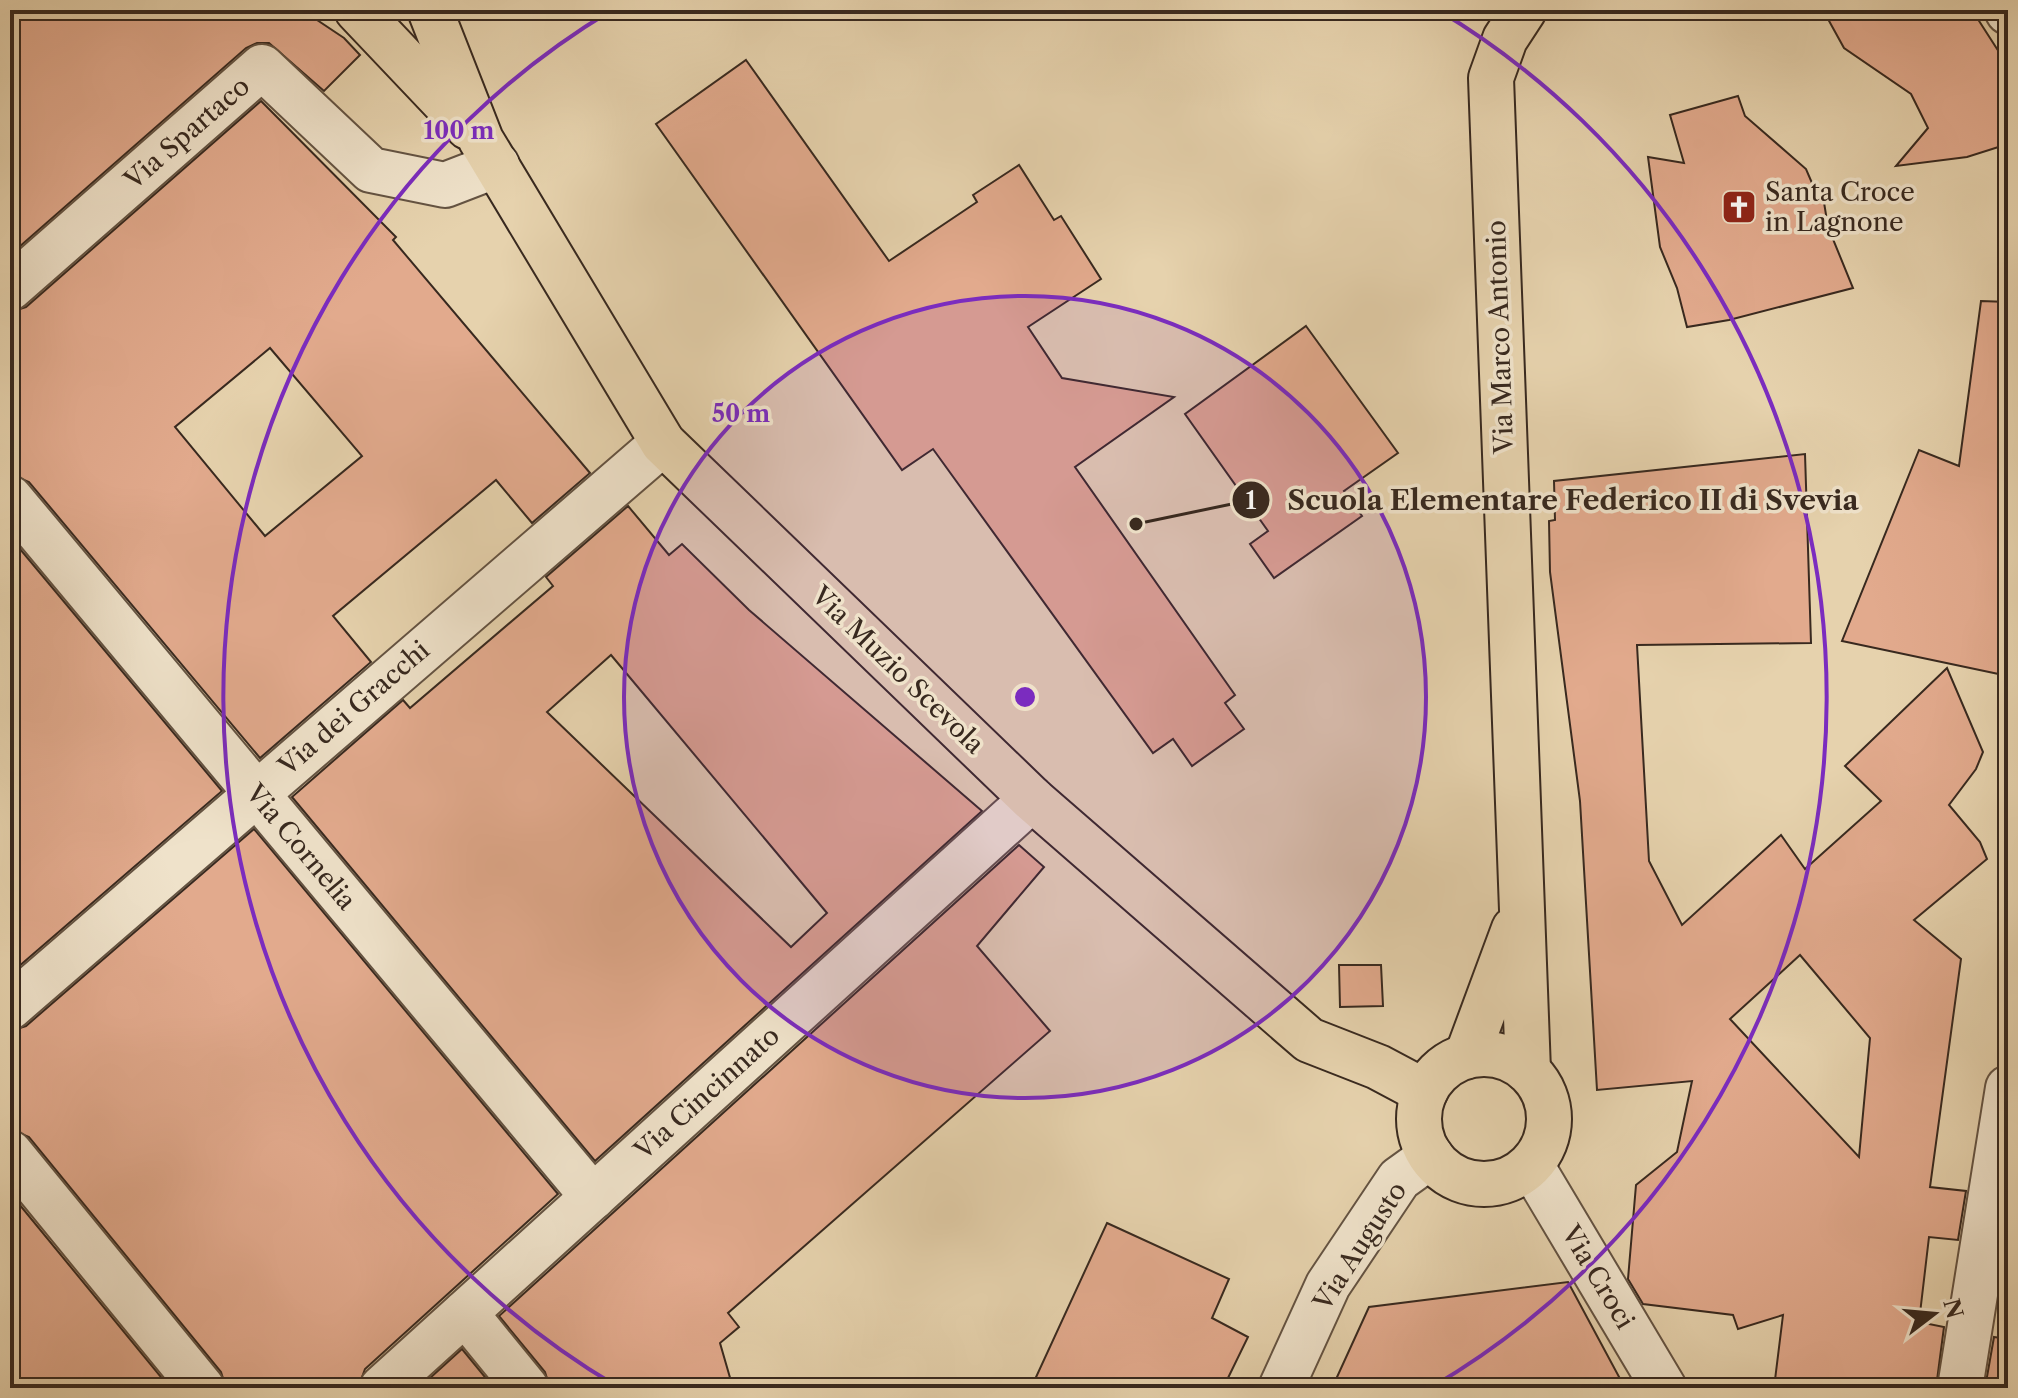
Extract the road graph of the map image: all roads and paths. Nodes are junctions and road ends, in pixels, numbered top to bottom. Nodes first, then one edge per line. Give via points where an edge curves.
1 (357, 10) edge
2 (430, 10) edge
3 (1524, 10) edge
4 (489, 152) junction
5 (10, 288) edge
6 (663, 443) junction
7 (10, 498) edge
8 (256, 792) junction
9 (1032, 799) junction
10 (1521, 912) junction
11 (10, 1007) edge
12 (1467, 1056) junction
13 (1528, 1071) junction
14 (2008, 1088) edge
15 (1425, 1092) junction
16 (10, 1153) edge
17 (1431, 1156) junction
18 (1531, 1165) junction
19 (593, 1197) junction
20 (465, 1313) junction
21 (202, 1388) edge
22 (382, 1388) edge
23 (526, 1388) edge
24 (1281, 1388) edge
25 (1664, 1388) edge
26 (1960, 1388) edge

1 - 4 main road, Via Muzio Scevola
2 - 4 main road, Via Muzio Scevola
3 - 10 main road, Via Marco Antonio via 1505,39 1491,78
4 - 5 street, Via Spartaco via 445,185 371,170 262,67
4 - 6 main road, Via Muzio Scevola
6 - 8 street, Via dei Gracchi
6 - 9 main road, Via Muzio Scevola
7 - 8 street, Via Cornelia
8 - 11 street, Via dei Gracchi
8 - 19 street, Via Cornelia
9 - 15 main road, Via Muzio Scevola via 1309,1040
9 - 19 street, Via Cincinnato
10 - 12 main road, Via Marco Antonio
10 - 13 main road, Via Marco Antonio
12 - 13 main road via 1510,1059
12 - 15 main road via 1435,1075
13 - 18 main road via 1542,1088 1549,1128
14 - 26 street
15 - 17 main road via 1419,1113 1421,1135
16 - 21 street
17 - 18 main road via 1443,1170 1479,1185 1507,1180
17 - 24 street, Via Augusto via 1399,1179 1328,1285
18 - 25 street, Via Croci
19 - 20 street, Via Cincinnato
20 - 22 street, Via Cincinnato
20 - 23 street

